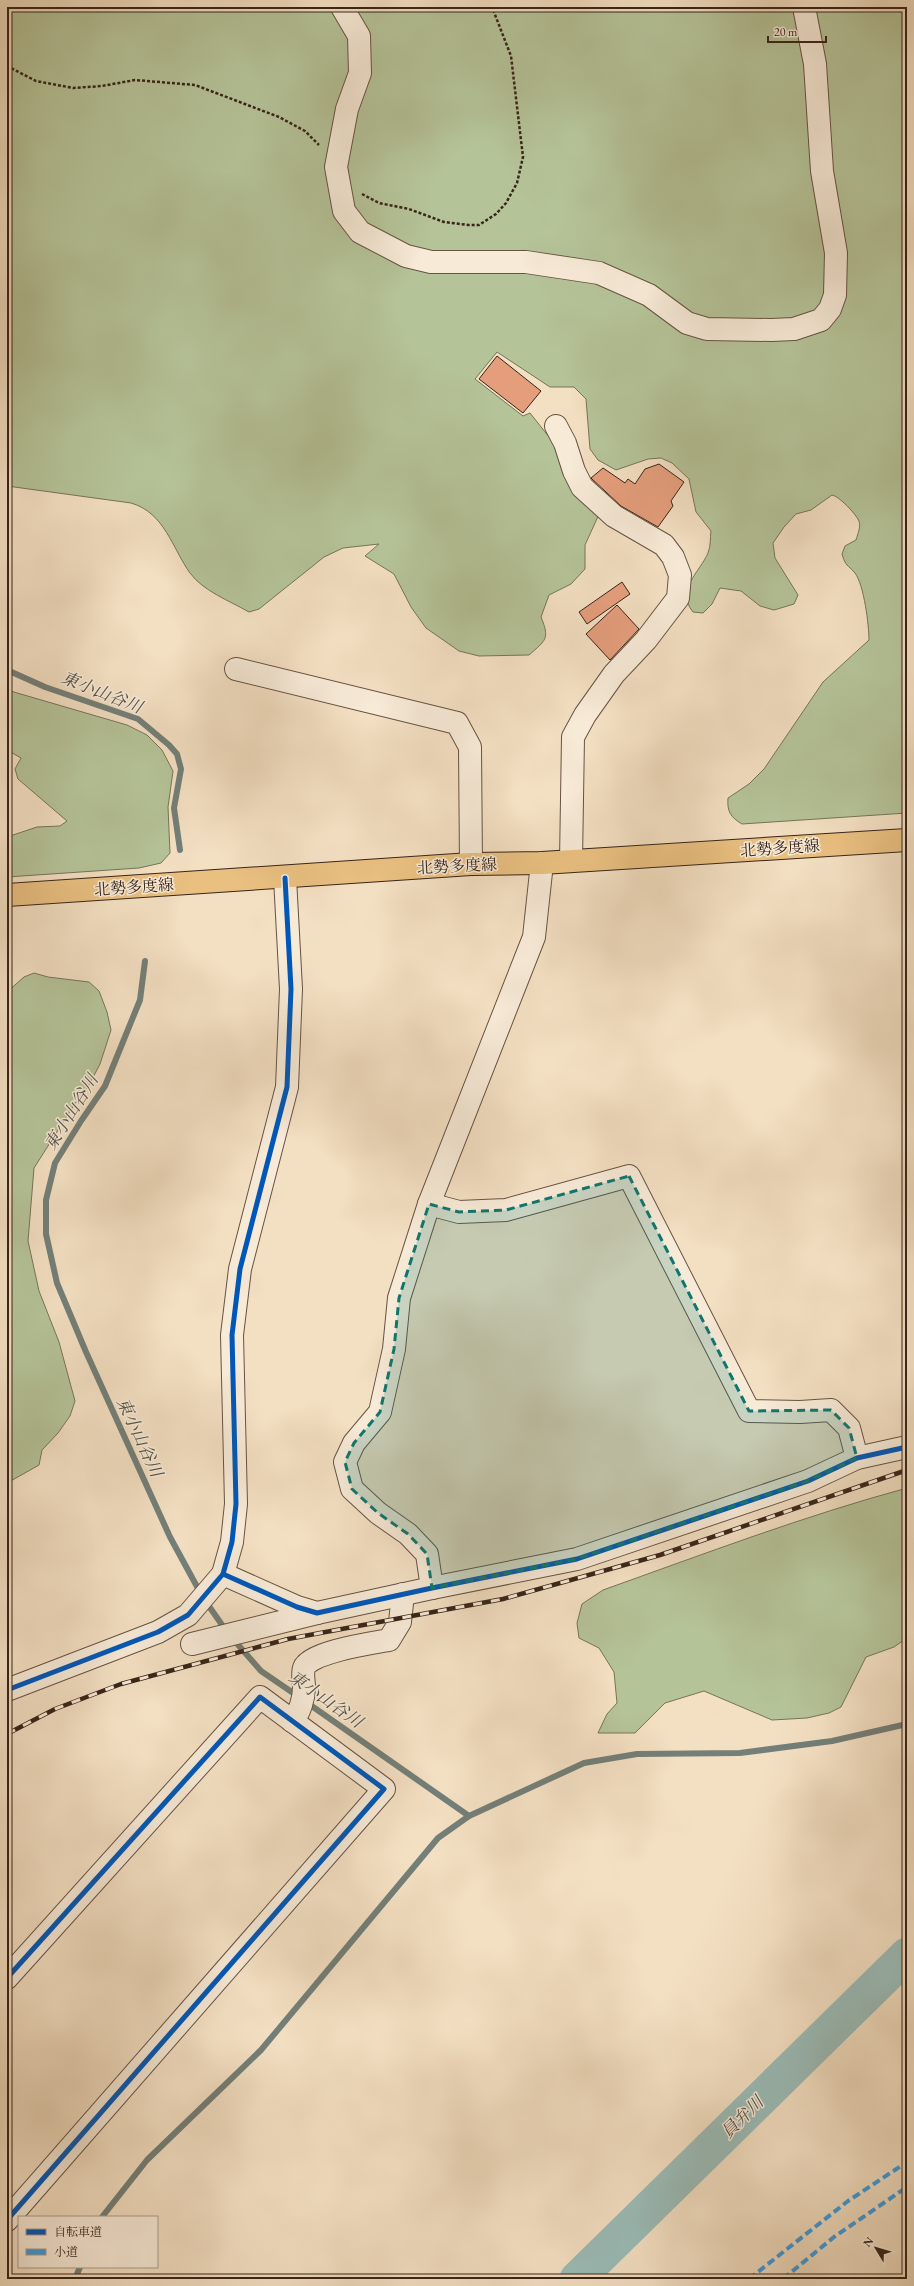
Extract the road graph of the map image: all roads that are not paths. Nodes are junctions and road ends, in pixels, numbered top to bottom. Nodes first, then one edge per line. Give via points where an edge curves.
1 (342, 7) edge
2 (804, 7) edge
3 (556, 426) dead end
4 (236, 669) dead end
5 (907, 840) edge
6 (571, 861) junction
7 (542, 863) junction
8 (471, 864) junction
9 (285, 878) junction
10 (7, 895) edge
11 (430, 1204) junction
12 (907, 1447) edge
13 (857, 1458) junction
14 (218, 1581) junction
15 (432, 1588) junction
16 (403, 1594) junction
17 (317, 1613) junction
18 (192, 1644) dead end
19 (7, 1690) edge
20 (295, 1718) junction
21 (7, 1978) edge
22 (7, 2220) edge

1 - 2 street via 359,36 360,73 348,109 336,167 344,211 360,232 406,256 431,262 526,262 599,273 649,295 687,323 707,329 771,330 794,329 821,320 830,309 835,295 836,253 820,144 816,64
3 - 6 street via 565,442 582,487 614,516 664,545 673,557 680,575 678,598 646,640 614,674 573,737
4 - 8 street via 457,723 470,747
5 - 6 main road, 北勢多度線
6 - 7 main road, 北勢多度線
7 - 8 main road, 北勢多度線
7 - 11 street via 534,937
8 - 9 main road, 北勢多度線
9 - 10 main road, 北勢多度線
9 - 14 street via 291,990 287,1087 240,1269 232,1335 236,1504 232,1542
11 - 13 street via 459,1212 506,1210 629,1176 749,1411 831,1410 849,1428
11 - 15 street via 399,1298 394,1349 380,1412 354,1443 345,1462 352,1489 378,1513 408,1534 427,1554
12 - 13 street
13 - 15 street via 808,1480 577,1559
14 - 17 street
14 - 19 street via 188,1615 158,1632
15 - 16 street
16 - 17 street
16 - 20 street via 400,1622 389,1640 345,1648 310,1660 304,1668 304,1689
17 - 18 street
20 - 21 street via 260,1697
20 - 22 street via 384,1789

